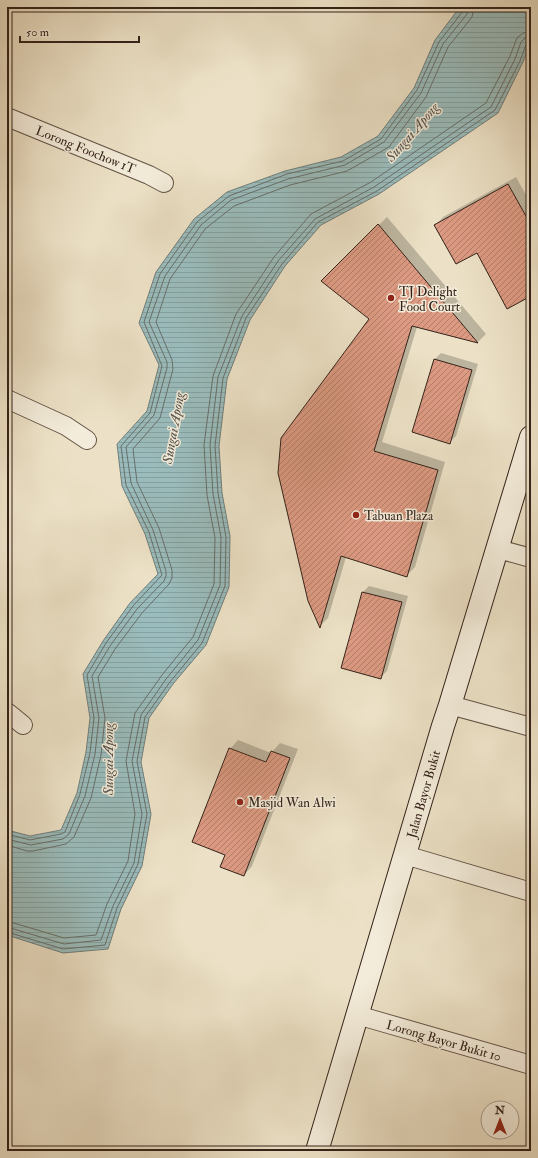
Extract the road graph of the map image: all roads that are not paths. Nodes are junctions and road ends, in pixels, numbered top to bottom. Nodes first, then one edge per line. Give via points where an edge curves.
1 (7, 117) edge
2 (164, 183) dead end
3 (7, 399) edge
4 (531, 437) edge
5 (87, 440) dead end
6 (498, 549) junction
7 (531, 558) edge
8 (450, 705) junction
9 (7, 712) edge
10 (23, 725) dead end
11 (531, 727) edge
12 (405, 855) junction
13 (531, 892) edge
14 (357, 1015) junction
15 (531, 1065) edge
16 (317, 1151) edge

1 - 2 street, Lorong Foochow 1T
3 - 5 street via 66,426
4 - 6 street, Jalan Bayor Bukit
6 - 7 street
6 - 8 street, Jalan Bayor Bukit
8 - 11 street
8 - 12 street, Jalan Bayor Bukit
9 - 10 street
12 - 13 street
12 - 14 street, Jalan Bayor Bukit
14 - 15 street, Lorong Bayor Bukit 10
14 - 16 street, Jalan Bayor Bukit

